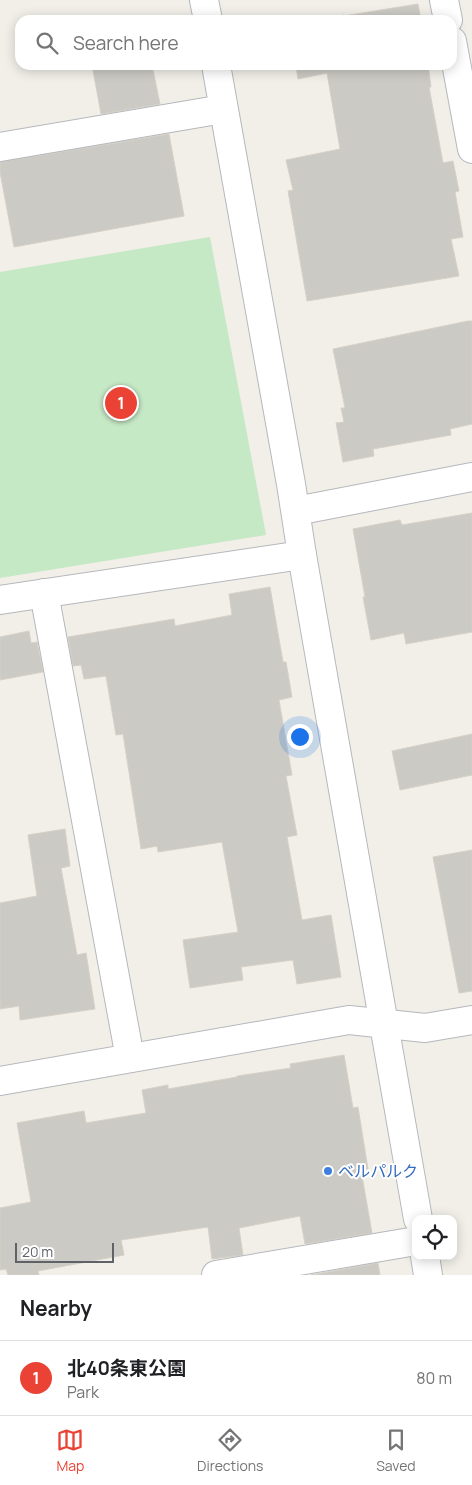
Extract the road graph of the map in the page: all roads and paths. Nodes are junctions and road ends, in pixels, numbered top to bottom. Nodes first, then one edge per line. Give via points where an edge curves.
1 (204, 0) edge
2 (444, 0) edge
3 (207, 15) edge
4 (447, 15) edge
5 (457, 68) edge
6 (217, 70) edge
7 (223, 109) junction
8 (0, 147) edge
9 (472, 149) edge
10 (472, 477) edge
11 (296, 511) junction
12 (302, 555) junction
13 (44, 593) junction
14 (0, 600) edge
15 (472, 1020) edge
16 (384, 1024) junction
17 (130, 1058) junction
18 (0, 1080) edge
19 (417, 1215) edge
20 (412, 1242) edge
21 (426, 1260) edge
22 (216, 1275) edge
23 (428, 1275) edge

1 - 3 street
2 - 4 street
5 - 9 street
6 - 7 street
7 - 8 street
7 - 11 street
10 - 11 street
11 - 12 street
12 - 13 street
12 - 16 street
13 - 14 street
13 - 17 street
15 - 16 street via 425,1028
16 - 17 street via 349,1020
16 - 19 street
17 - 18 street
20 - 22 street
21 - 23 street

